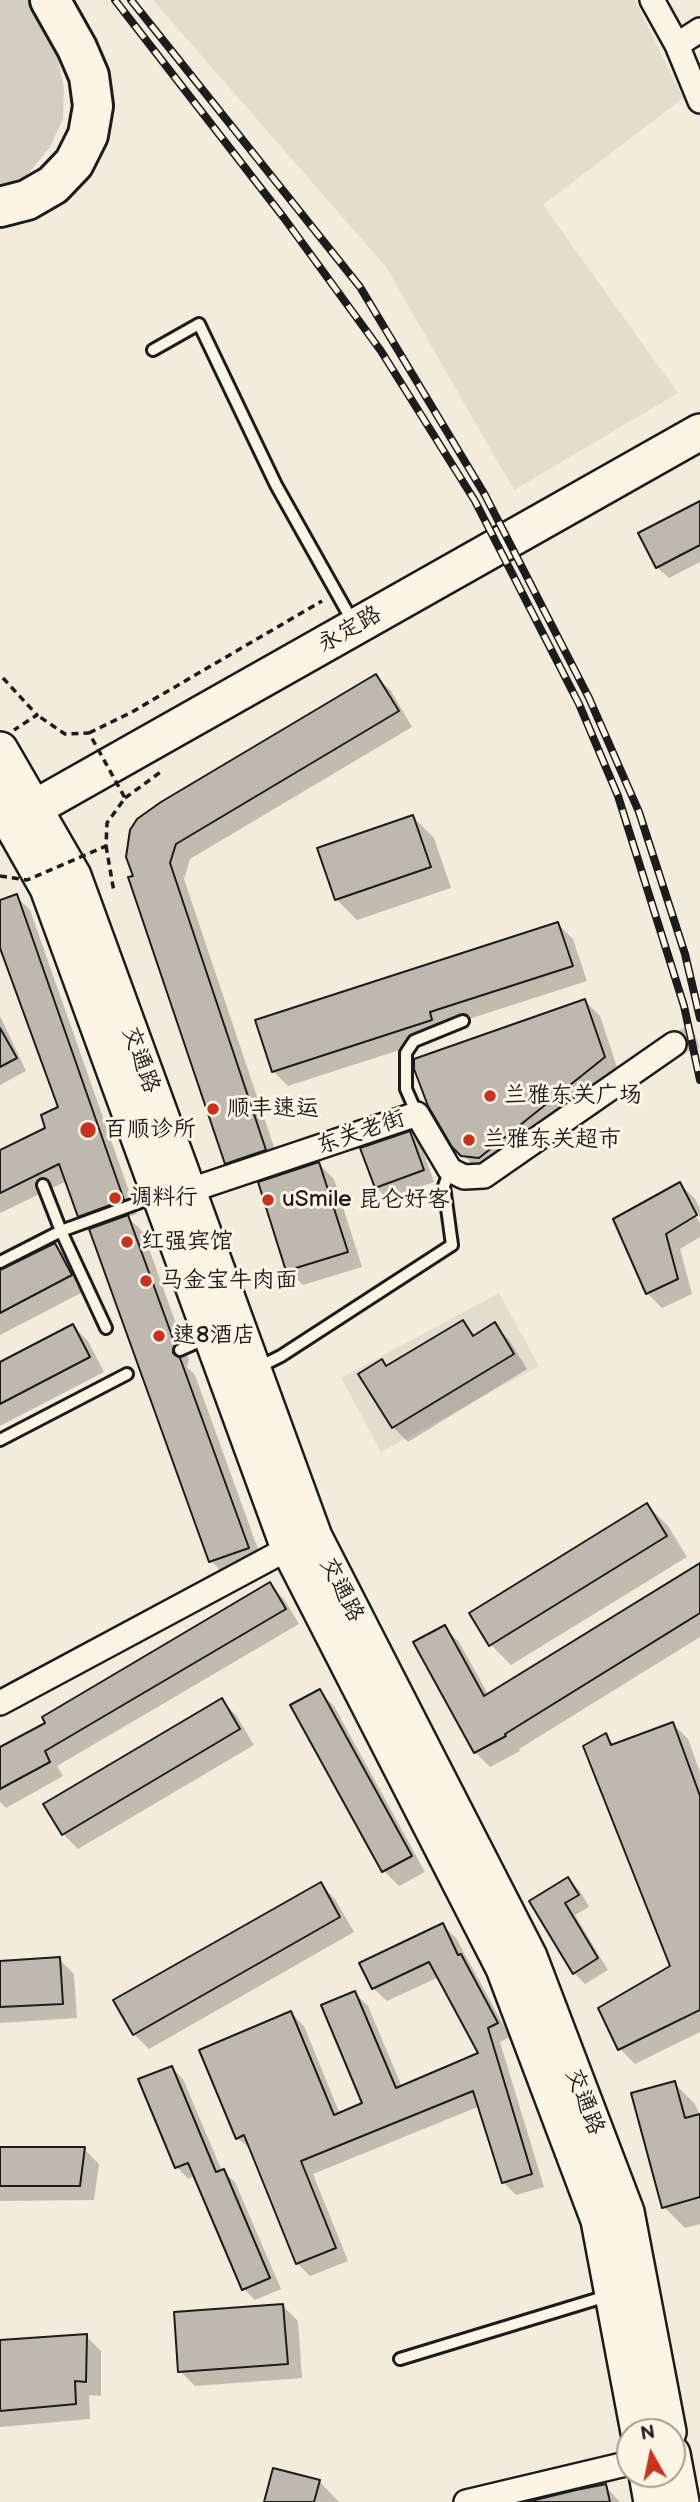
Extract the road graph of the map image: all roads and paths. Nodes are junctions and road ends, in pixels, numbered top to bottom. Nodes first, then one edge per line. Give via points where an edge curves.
1 (50, 0) edge
2 (653, 0) edge
3 (700, 30) edge
4 (677, 45) junction
5 (700, 101) edge
6 (13, 204) edge
7 (153, 350) dead end
8 (700, 432) edge
9 (322, 601) dead end
10 (356, 626) junction
11 (4, 678) dead end
12 (37, 715) junction
13 (89, 733) junction
14 (5, 741) edge
15 (162, 771) dead end
16 (125, 798) junction
17 (11, 815) edge
18 (106, 846) junction
19 (0, 876) edge
20 (114, 892) dead end
21 (463, 1021) dead end
22 (674, 1044) tunnel mouth
23 (417, 1114) junction
24 (450, 1170) junction
25 (43, 1185) dead end
26 (174, 1193) junction
27 (61, 1231) junction
28 (0, 1262) edge
29 (106, 1328) dead end
30 (253, 1370) junction
31 (127, 1374) dead end
32 (0, 1440) edge
33 (289, 1548) junction
34 (0, 1703) edge
35 (613, 2294) junction
36 (400, 2359) dead end
37 (636, 2418) edge
38 (665, 2418) edge
39 (616, 2466) edge
40 (466, 2502) edge

1 - 6 highway via 89,76 93,106 88,135 74,163 54,185
2 - 4 street
3 - 4 street
4 - 5 street
7 - 10 lane via 198,324 276,485
8 - 10 main road, 永定路
9 - 13 path
10 - 17 main road, 永定路
11 - 12 path
12 - 13 path, bridge via 65,734
12 - 14 path
13 - 16 path, bridge
14 - 17 main road, 交通路
15 - 16 path
16 - 18 path, bridge via 107,823
17 - 26 main road, 交通路 via 48,888
18 - 19 path, bridge via 27,880
18 - 20 path
21 - 23 lane via 414,1041 406,1053 406,1089
22 - 24 street via 484,1176 464,1177
23 - 24 street, 东关老街
23 - 26 street, 东关老街
24 - 30 lane via 443,1186 452,1245
25 - 27 lane
26 - 27 lane
26 - 30 main road, 交通路
26 - 33 main road, 交通路 via 196,1343
27 - 28 lane
27 - 29 lane
30 - 38 main road, 交通路 via 314,1537 529,1957 626,2212
31 - 32 lane
33 - 34 street
33 - 35 main road, 交通路 via 504,1968 599,2220
35 - 36 lane
35 - 37 main road, 交通路
39 - 40 street

